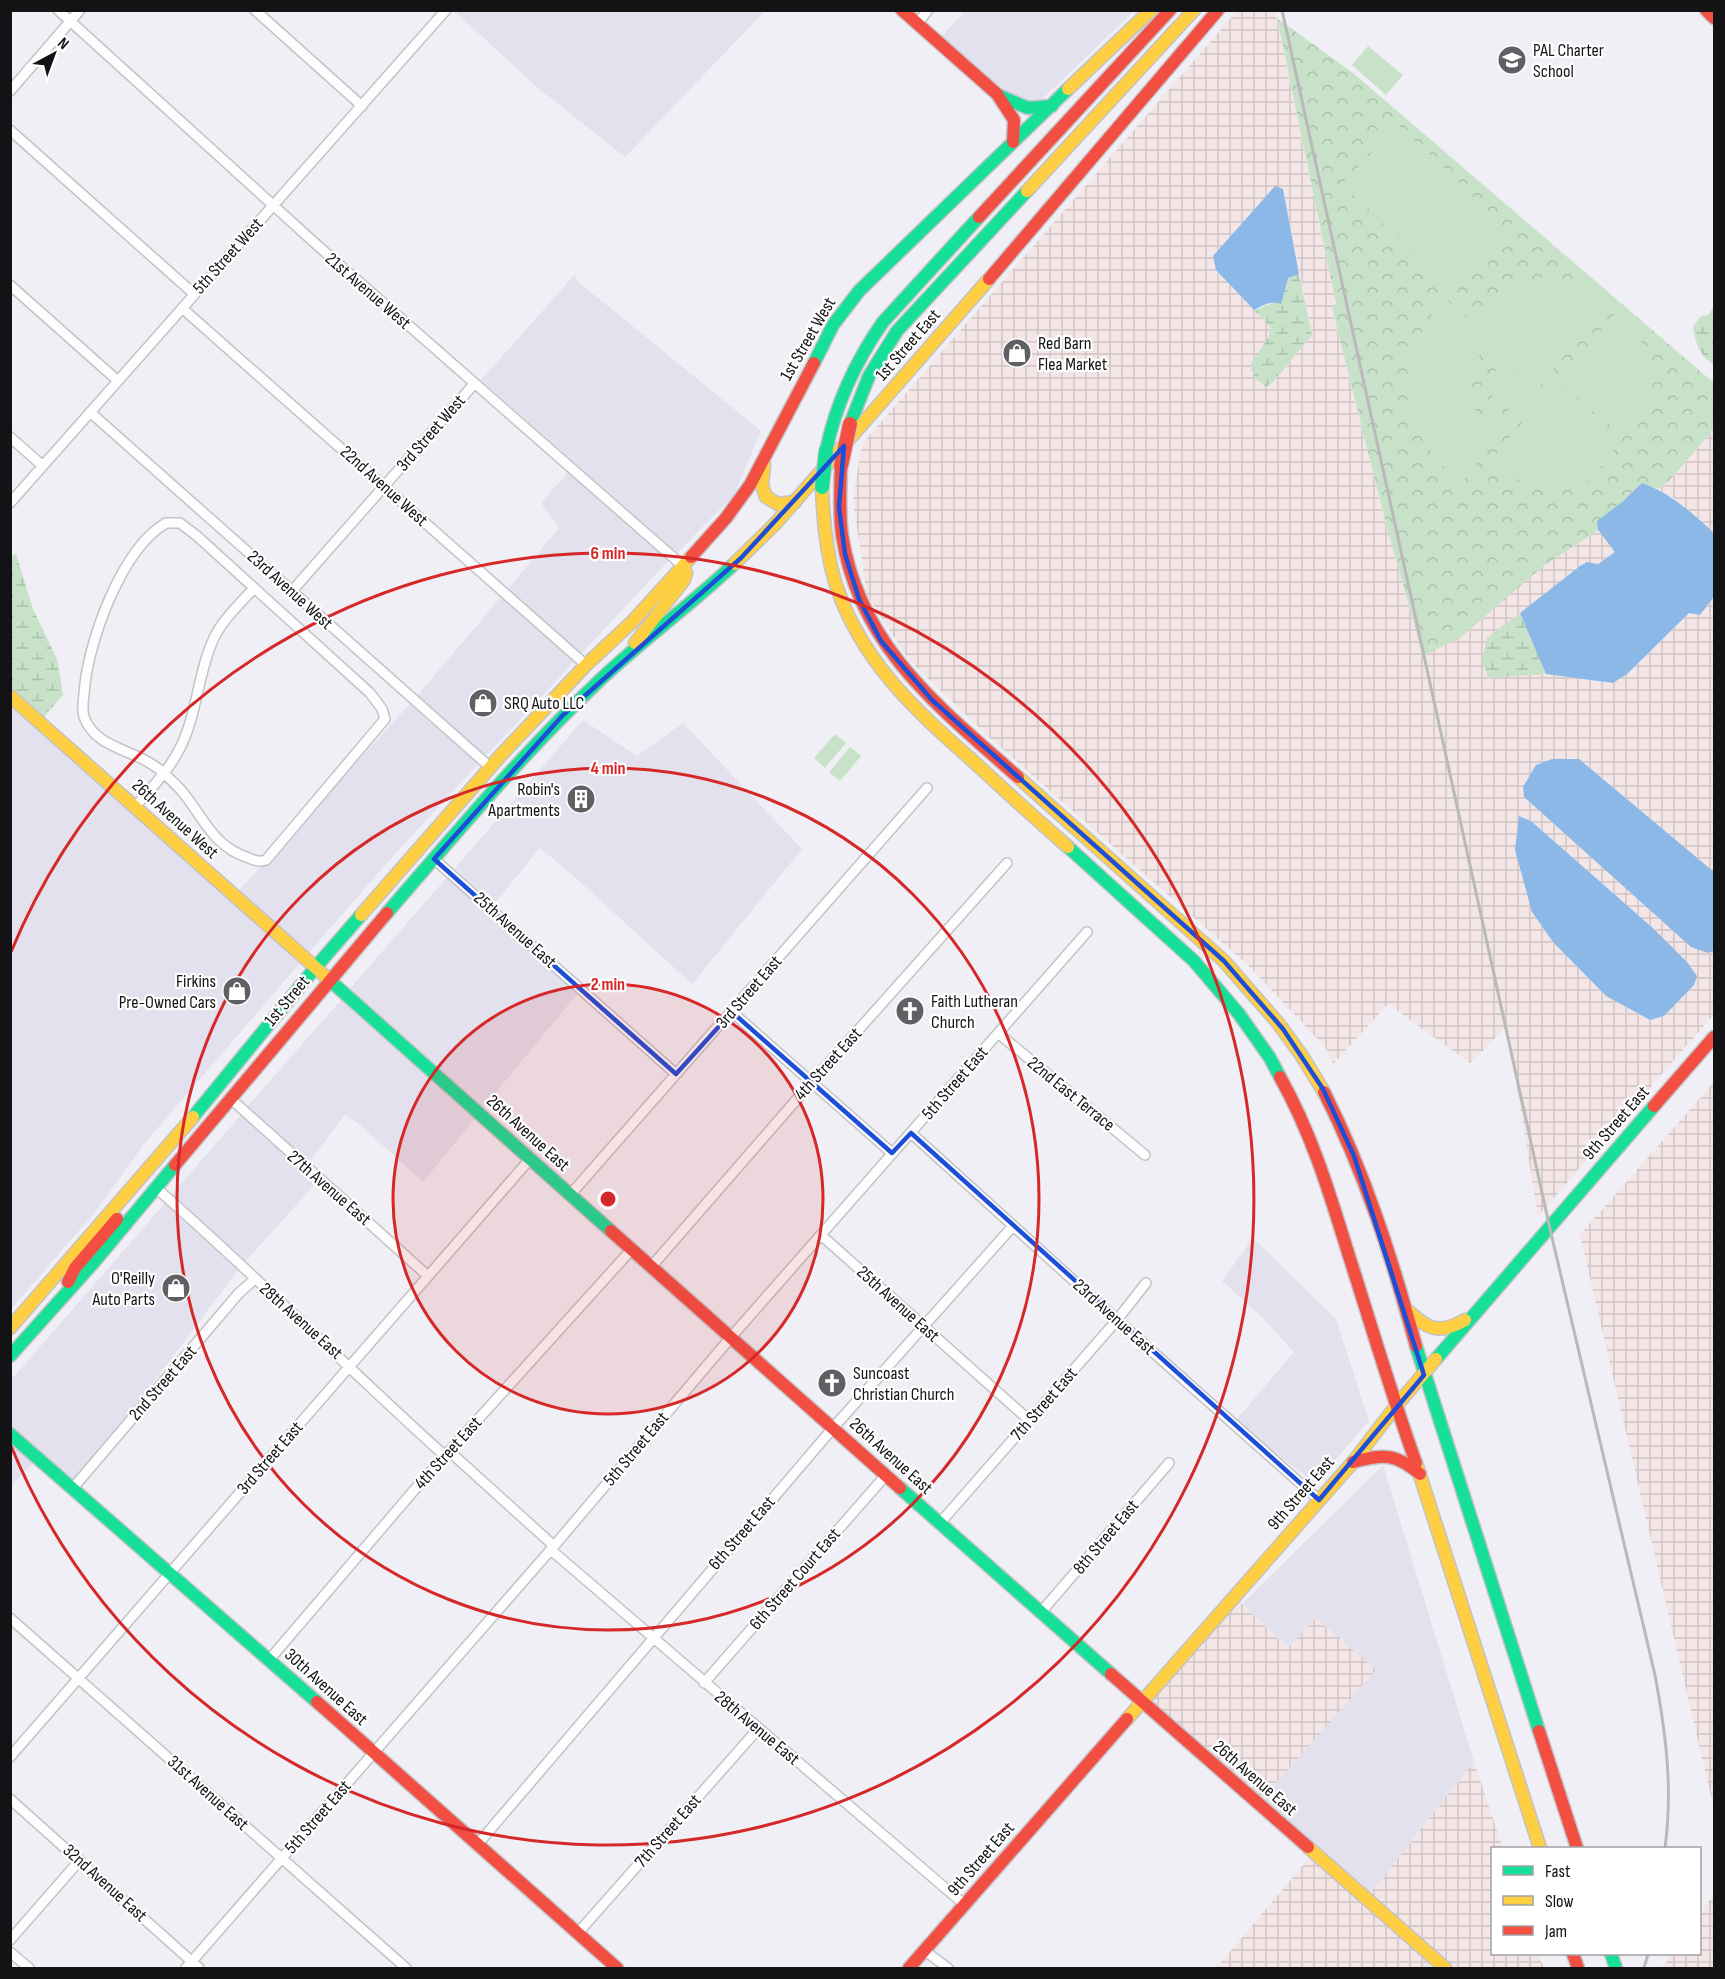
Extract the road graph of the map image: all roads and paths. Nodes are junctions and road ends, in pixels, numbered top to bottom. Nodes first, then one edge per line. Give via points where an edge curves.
1 (58, 10) edge
2 (81, 10) edge
3 (255, 10) edge
4 (446, 10) edge
5 (902, 10) edge
6 (928, 10) edge
7 (1151, 10) edge
8 (1170, 10) edge
9 (1194, 10) edge
10 (1218, 10) edge
11 (1706, 10) edge
12 (1714, 18) edge
13 (70, 22) junction
14 (917, 24) junction
15 (10, 91) edge
16 (997, 94) junction
17 (362, 106) junction
18 (1052, 106) junction
19 (10, 129) edge
20 (1013, 142) junction
21 (274, 205) junction
22 (10, 285) edge
23 (194, 294) junction
24 (182, 308) junction
25 (118, 381) junction
26 (474, 384) junction
27 (90, 412) junction
28 (10, 437) edge
29 (765, 459) junction
30 (43, 466) junction
31 (385, 486) junction
32 (795, 502) junction
33 (10, 503) edge
34 (683, 566) junction
35 (254, 588) junction
36 (292, 591) junction
37 (623, 660) junction
38 (586, 665) junction
39 (601, 679) joint
40 (10, 696) edge
41 (490, 767) junction
42 (163, 773) junction
43 (927, 788) dead end
44 (135, 807) junction
45 (477, 808) junction
46 (435, 859) junction
47 (1007, 863) dead end
48 (1088, 932) dead end
49 (315, 968) junction
50 (328, 980) junction
51 (732, 1012) junction
52 (998, 1033) junction
53 (1714, 1037) edge
54 (676, 1074) junction
55 (812, 1082) junction
56 (216, 1088) junction
57 (231, 1099) junction
58 (911, 1133) junction
59 (892, 1154) junction
60 (1145, 1155) dead end
61 (530, 1159) junction
62 (132, 1187) junction
63 (156, 1188) junction
64 (570, 1195) junction
65 (1013, 1226) junction
66 (821, 1234) junction
67 (632, 1249) junction
68 (651, 1267) junction
69 (428, 1275) junction
70 (255, 1280) junction
71 (1146, 1283) dead end
72 (61, 1298) junction
73 (1405, 1308) junction
74 (1478, 1310) junction
75 (1117, 1320) junction
76 (924, 1326) junction
77 (10, 1328) edge
78 (732, 1336) junction
79 (10, 1356) edge
80 (349, 1365) junction
81 (1424, 1375) junction
82 (1396, 1406) junction
83 (1029, 1420) junction
84 (833, 1428) junction
85 (10, 1434) edge
86 (447, 1453) junction
87 (1353, 1462) junction
88 (1169, 1463) dead end
89 (1420, 1474) junction
90 (886, 1475) junction
91 (73, 1488) junction
92 (1319, 1500) junction
93 (940, 1523) junction
94 (552, 1548) junction
95 (169, 1574) junction
96 (1042, 1611) junction
97 (10, 1618) edge
98 (652, 1638) junction
99 (269, 1660) junction
100 (80, 1678) junction
101 (704, 1683) junction
102 (1142, 1702) junction
103 (758, 1729) junction
104 (374, 1754) junction
105 (10, 1757) edge
106 (10, 1799) edge
107 (477, 1845) junction
108 (1540, 1847) edge
109 (1577, 1847) edge
110 (282, 1858) junction
111 (80, 1860) junction
112 (965, 1905) junction
113 (577, 1934) junction
114 (10, 1940) edge
115 (925, 1951) junction
116 (10, 1952) edge
117 (192, 1966) edge
118 (29, 1968) edge
119 (406, 1968) edge
120 (616, 1968) edge
121 (909, 1968) edge
122 (948, 1968) edge
123 (1445, 1968) edge

1 - 13 street, 21st Avenue West
2 - 13 street
3 - 17 street
4 - 17 street, 5th Street West
5 - 14 main road
6 - 14 street
7 - 18 main road, 1st Street West
8 - 82 main road, bridge via 883,322 865,348 837,406 826,451 822,487 824,533 845,610 886,678 925,718 1178,945 1225,996 1270,1058 1296,1105 1322,1167
9 - 73 main road, bridge via 902,325 872,370 858,399 841,466 839,507 845,554 859,599 899,666 932,700 1199,938 1269,1011 1304,1059 1338,1118
10 - 32 main road, 1st Street East
11 - 12 main road
13 - 15 street
13 - 21 street, 21st Avenue West
14 - 16 main road
16 - 18 main road via 1028,108
16 - 20 main road via 1014,120
17 - 21 street, 5th Street West
18 - 20 main road, 1st Street West
19 - 23 street
20 - 29 main road, 1st Street West via 864,285 843,311 817,353
21 - 23 street, 5th Street West
21 - 26 street, 21st Avenue West
22 - 25 street
23 - 24 street, 5th Street West
24 - 25 street, 5th Street West
24 - 31 street, 22nd Avenue West
25 - 27 street, 5th Street West
26 - 31 street, 3rd Street West
26 - 34 street, 21st Avenue West
27 - 30 street, 5th Street West
27 - 36 street, 23rd Avenue West
28 - 30 street
29 - 32 main road via 762,485 766,497 778,504
29 - 34 main road, 1st Street West via 731,512
30 - 33 street, 5th Street West
31 - 36 street, 3rd Street West
31 - 38 street, 22nd Avenue West
32 - 37 main road, 1st Street East via 718,581
34 - 37 main road via 684,580
34 - 38 main road, 1st Street West
35 - 42 street via 222,623 214,638 195,711 176,757
35 - 42 street via 180,523 156,528 127,564 94,638 83,714 102,740
35 - 42 street via 370,693 385,719 266,860 260,862 222,844
36 - 41 street, 23rd Avenue West
37 - 38 main road via 603,669
37 - 39 main road, 1st Street East
38 - 41 main road, 1st Street
38 - 45 main road via 582,683 495,777
39 - 45 main road, 1st Street
40 - 44 main road, 26th Avenue West
41 - 49 main road, 1st Street
42 - 44 street
43 - 51 street, 3rd Street East
44 - 49 main road, 26th Avenue West
45 - 46 main road, 1st Street
46 - 50 main road, 1st Street
46 - 54 street, 25th Avenue East
47 - 55 street, 4th Street East
48 - 52 street, 5th Street East
49 - 50 main road, 26th Avenue East
49 - 56 main road, 1st Street
50 - 57 main road, 1st Street
50 - 61 main road, 26th Avenue East
51 - 54 street, 3rd Street East
51 - 55 street
52 - 58 street, 5th Street East
52 - 60 street, 22nd East Terrace
53 - 74 main road, 9th Street East
54 - 64 street, 3rd Street East
55 - 59 street
55 - 68 street, 4th Street East
56 - 62 main road, 1st Street
56 - 63 main road via 207,1113 155,1176
57 - 63 main road, 1st Street
57 - 69 street, 27th Avenue East
58 - 59 street, 5th Street East
58 - 65 street, 23rd Avenue East
59 - 66 street, 5th Street East
61 - 64 main road, 26th Avenue East
61 - 69 street, 3rd Street East
62 - 72 main road via 135,1196 75,1268
62 - 77 main road, 1st Street
63 - 70 street, 28th Avenue East
63 - 72 main road, 1st Street
64 - 67 main road, 26th Avenue East
65 - 75 street, 23rd Avenue East
65 - 76 street, 6th Street East
66 - 76 street, 25th Avenue East
66 - 78 street, 5th Street East
67 - 68 main road, 26th Avenue East
67 - 86 street, 4th Street East
68 - 78 main road, 26th Avenue East
69 - 80 street, 3rd Street East
70 - 80 street, 28th Avenue East
70 - 91 street, 2nd Street East
71 - 75 street, 7th Street East
72 - 79 main road, 1st Street
73 - 74 main road via 1430,1328 1440,1330 1455,1327
73 - 81 main road
74 - 81 main road, 9th Street East
75 - 83 street, 7th Street East
75 - 92 street, 23rd Avenue East
76 - 83 street, 25th Avenue East
76 - 84 street, 6th Street East
78 - 84 main road, 26th Avenue East
78 - 94 street, 5th Street East
80 - 86 street, 28th Avenue East via 369,1387
80 - 95 street, 3rd Street East
81 - 82 main road, 9th Street East
81 - 109 main road
82 - 87 main road, 9th Street East
82 - 89 main road
83 - 93 street, 7th Street East
84 - 90 main road, 26th Avenue East
84 - 98 street, 6th Street East
85 - 91 main road, 30th Avenue East
86 - 94 street, 28th Avenue East
86 - 99 street, 4th Street East
87 - 89 main road via 1395,1456
87 - 92 main road, 9th Street East
88 - 96 street, 8th Street East
89 - 108 main road
90 - 93 main road, 26th Avenue East
90 - 101 street, 6th Street Court East
91 - 95 main road, 30th Avenue East
92 - 102 main road, 9th Street East
93 - 96 main road, 26th Avenue East
94 - 98 street, 28th Avenue East
94 - 104 street, 5th Street East
95 - 99 main road, 30th Avenue East
95 - 100 street, 3rd Street East
96 - 102 main road, 26th Avenue East
97 - 100 street, 31st Avenue East
98 - 101 street, 28th Avenue East
98 - 107 street, 6th Street East
99 - 104 main road, 30th Avenue East
100 - 105 street, 3rd Street East
100 - 110 street, 31st Avenue East
101 - 103 street, 28th Avenue East
102 - 112 main road, 9th Street East
102 - 123 main road, 26th Avenue East
103 - 112 street, 28th Avenue East
103 - 113 street, 7th Street East
104 - 107 main road, 30th Avenue East
104 - 110 street, 5th Street East
106 - 111 street, 32nd Avenue East
107 - 113 main road, 30th Avenue East
110 - 117 street, 5th Street East
110 - 119 street, 31st Avenue East
111 - 114 street
111 - 117 street, 32nd Avenue East
112 - 115 main road, 9th Street East
113 - 120 main road, 30th Avenue East
115 - 121 main road, 9th Street East
115 - 122 street
116 - 118 street

